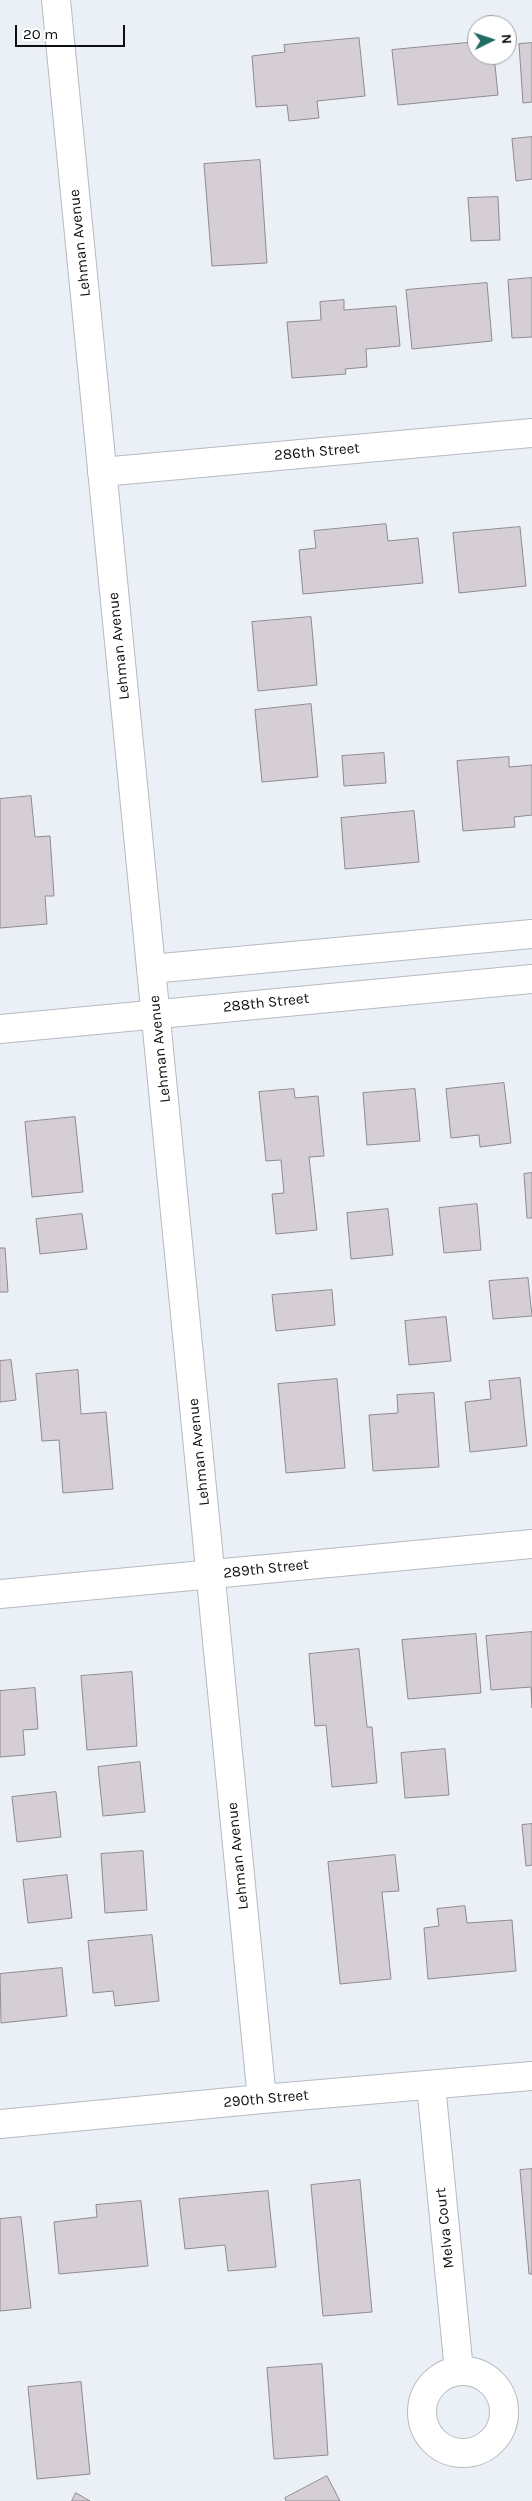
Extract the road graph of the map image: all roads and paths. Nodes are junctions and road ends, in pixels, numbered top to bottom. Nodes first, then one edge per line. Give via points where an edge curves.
1 (56, 0) edge
2 (532, 433) edge
3 (102, 472) junction
4 (532, 934) edge
5 (151, 968) junction
6 (532, 979) edge
7 (156, 1015) junction
8 (0, 1029) edge
9 (532, 1544) edge
10 (211, 1575) junction
11 (0, 1594) edge
12 (532, 2076) edge
13 (431, 2085) junction
14 (262, 2099) junction
15 (0, 2124) edge
16 (459, 2371) dead end

1 - 3 street, Lehman Avenue
2 - 3 street, 286th Street
3 - 5 street, Lehman Avenue
4 - 5 street
5 - 7 street, Lehman Avenue
6 - 7 street, 288th Street
7 - 8 street, 288th Street
7 - 10 street, Lehman Avenue
9 - 10 street, 289th Street
10 - 11 street, 289th Street
10 - 14 street, Lehman Avenue
12 - 13 street, 290th Street
13 - 14 street, 290th Street
13 - 16 street, Melva Court
14 - 15 street, 290th Street

